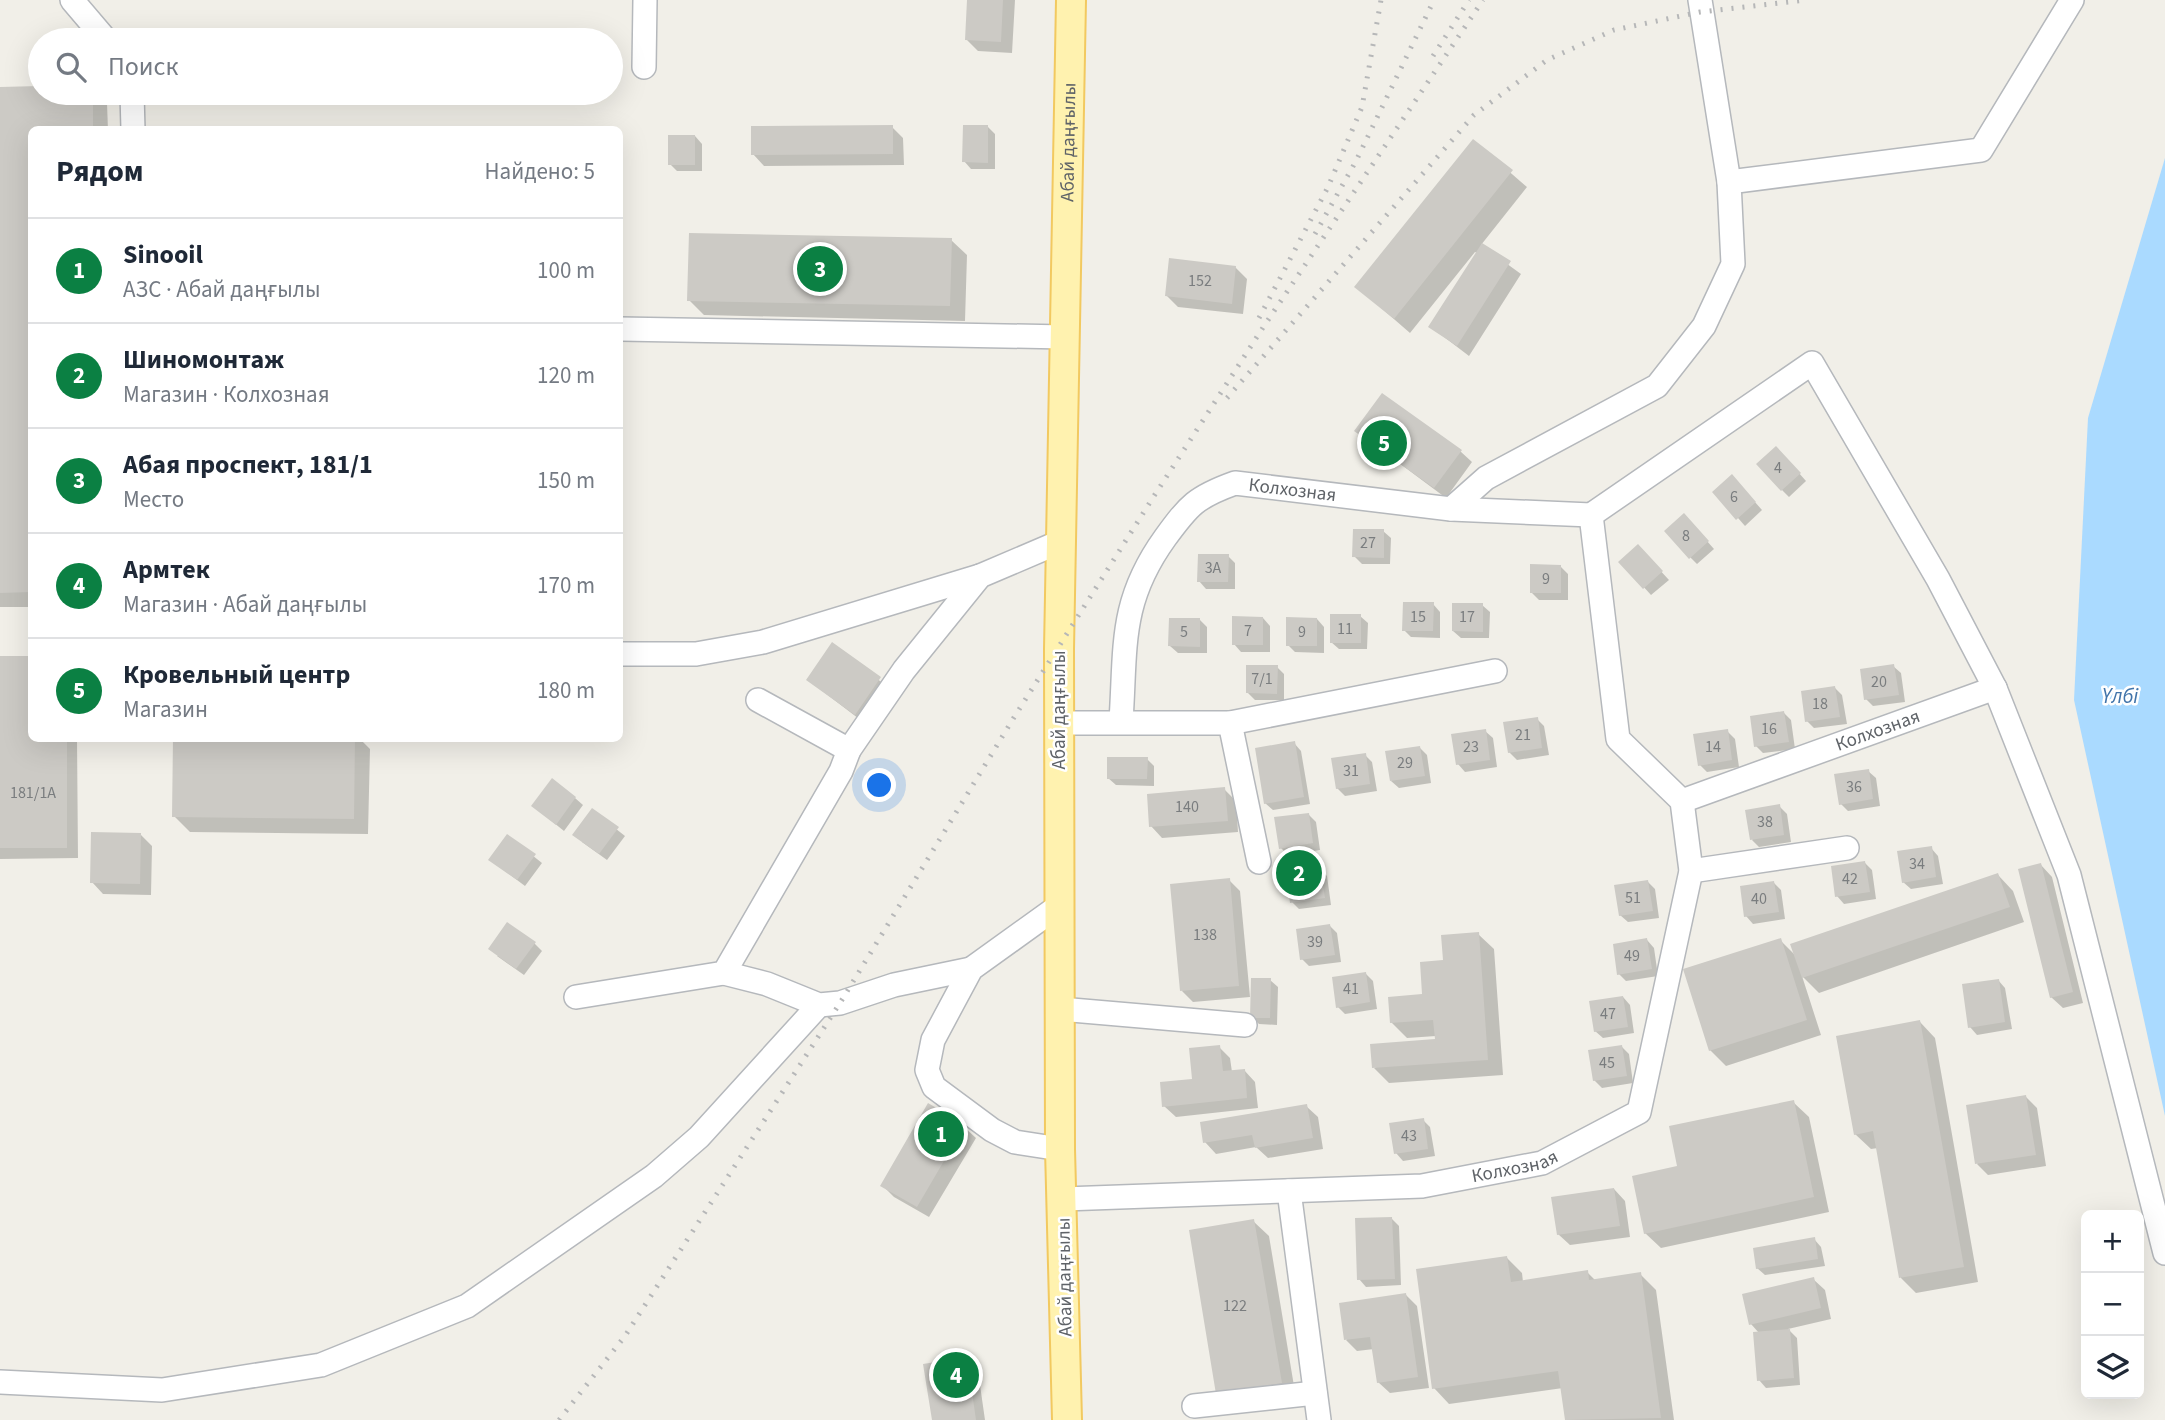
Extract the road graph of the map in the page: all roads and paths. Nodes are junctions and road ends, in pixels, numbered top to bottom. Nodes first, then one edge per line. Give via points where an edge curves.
1 (72, 0) edge
2 (645, 0) edge
3 (1070, 0) edge
4 (1700, 0) edge
5 (2072, 0) edge
6 (96, 28) edge
7 (644, 67) dead end
8 (132, 105) edge
9 (133, 126) edge
10 (1729, 182) junction
11 (623, 329) edge
12 (1065, 337) junction
13 (1451, 509) junction
14 (1591, 515) junction
15 (1062, 541) junction
16 (980, 576) junction
17 (623, 654) edge
18 (1495, 671) dead end
19 (1995, 688) junction
20 (758, 700) dead end
21 (1122, 721) junction
22 (1059, 723) junction
23 (1230, 723) junction
24 (849, 750) junction
25 (1682, 801) junction
26 (1847, 848) dead end
27 (1259, 862) dead end
28 (1691, 870) junction
29 (1060, 905) junction
30 (971, 969) junction
31 (724, 973) junction
32 (576, 997) dead end
33 (820, 1005) junction
34 (1060, 1009) junction
35 (1245, 1025) dead end
36 (1060, 1149) junction
37 (1289, 1191) junction
38 (1064, 1199) junction
39 (2165, 1253) edge
40 (0, 1382) edge
41 (1315, 1393) junction
42 (1194, 1406) dead end
43 (1067, 1420) edge
44 (1319, 1420) edge

1 - 6 street
2 - 7 street
3 - 12 main road, Абай даңғылы
4 - 10 street
5 - 10 street via 1980,150
8 - 9 street
10 - 13 street via 1733,264 1704,326 1657,386 1486,478
11 - 12 street
12 - 15 main road, Абай даңғылы
13 - 14 street, Колхозная
13 - 21 street, Колхозная via 1234,483 1204,494 1185,511 1136,586 1126,625
14 - 19 street via 1812,363 1938,579
14 - 25 street via 1618,739
15 - 16 street
15 - 22 main road, Абай даңғылы
16 - 17 street via 763,642 696,654
16 - 24 street via 904,670
18 - 23 street
19 - 25 street, Колхозная
19 - 39 street via 2069,875
20 - 24 street
21 - 22 street
21 - 23 street
22 - 29 main road, Абай даңғылы
23 - 27 street
24 - 31 street
25 - 28 street, Колхозная
26 - 28 street
28 - 37 street, Колхозная via 1639,1112 1542,1163 1422,1186
29 - 30 street
29 - 34 main road, Абай даңғылы
30 - 33 street
30 - 36 street via 933,1041 928,1070 934,1087 1014,1142
31 - 32 street
31 - 33 street
33 - 40 street via 699,1137 467,1306 321,1365 162,1390
34 - 35 street
34 - 36 main road, Абай даңғылы
36 - 38 main road, Абай даңғылы
37 - 38 street, Колхозная
37 - 41 street
38 - 43 main road, Абай даңғылы
41 - 42 street
41 - 44 street

